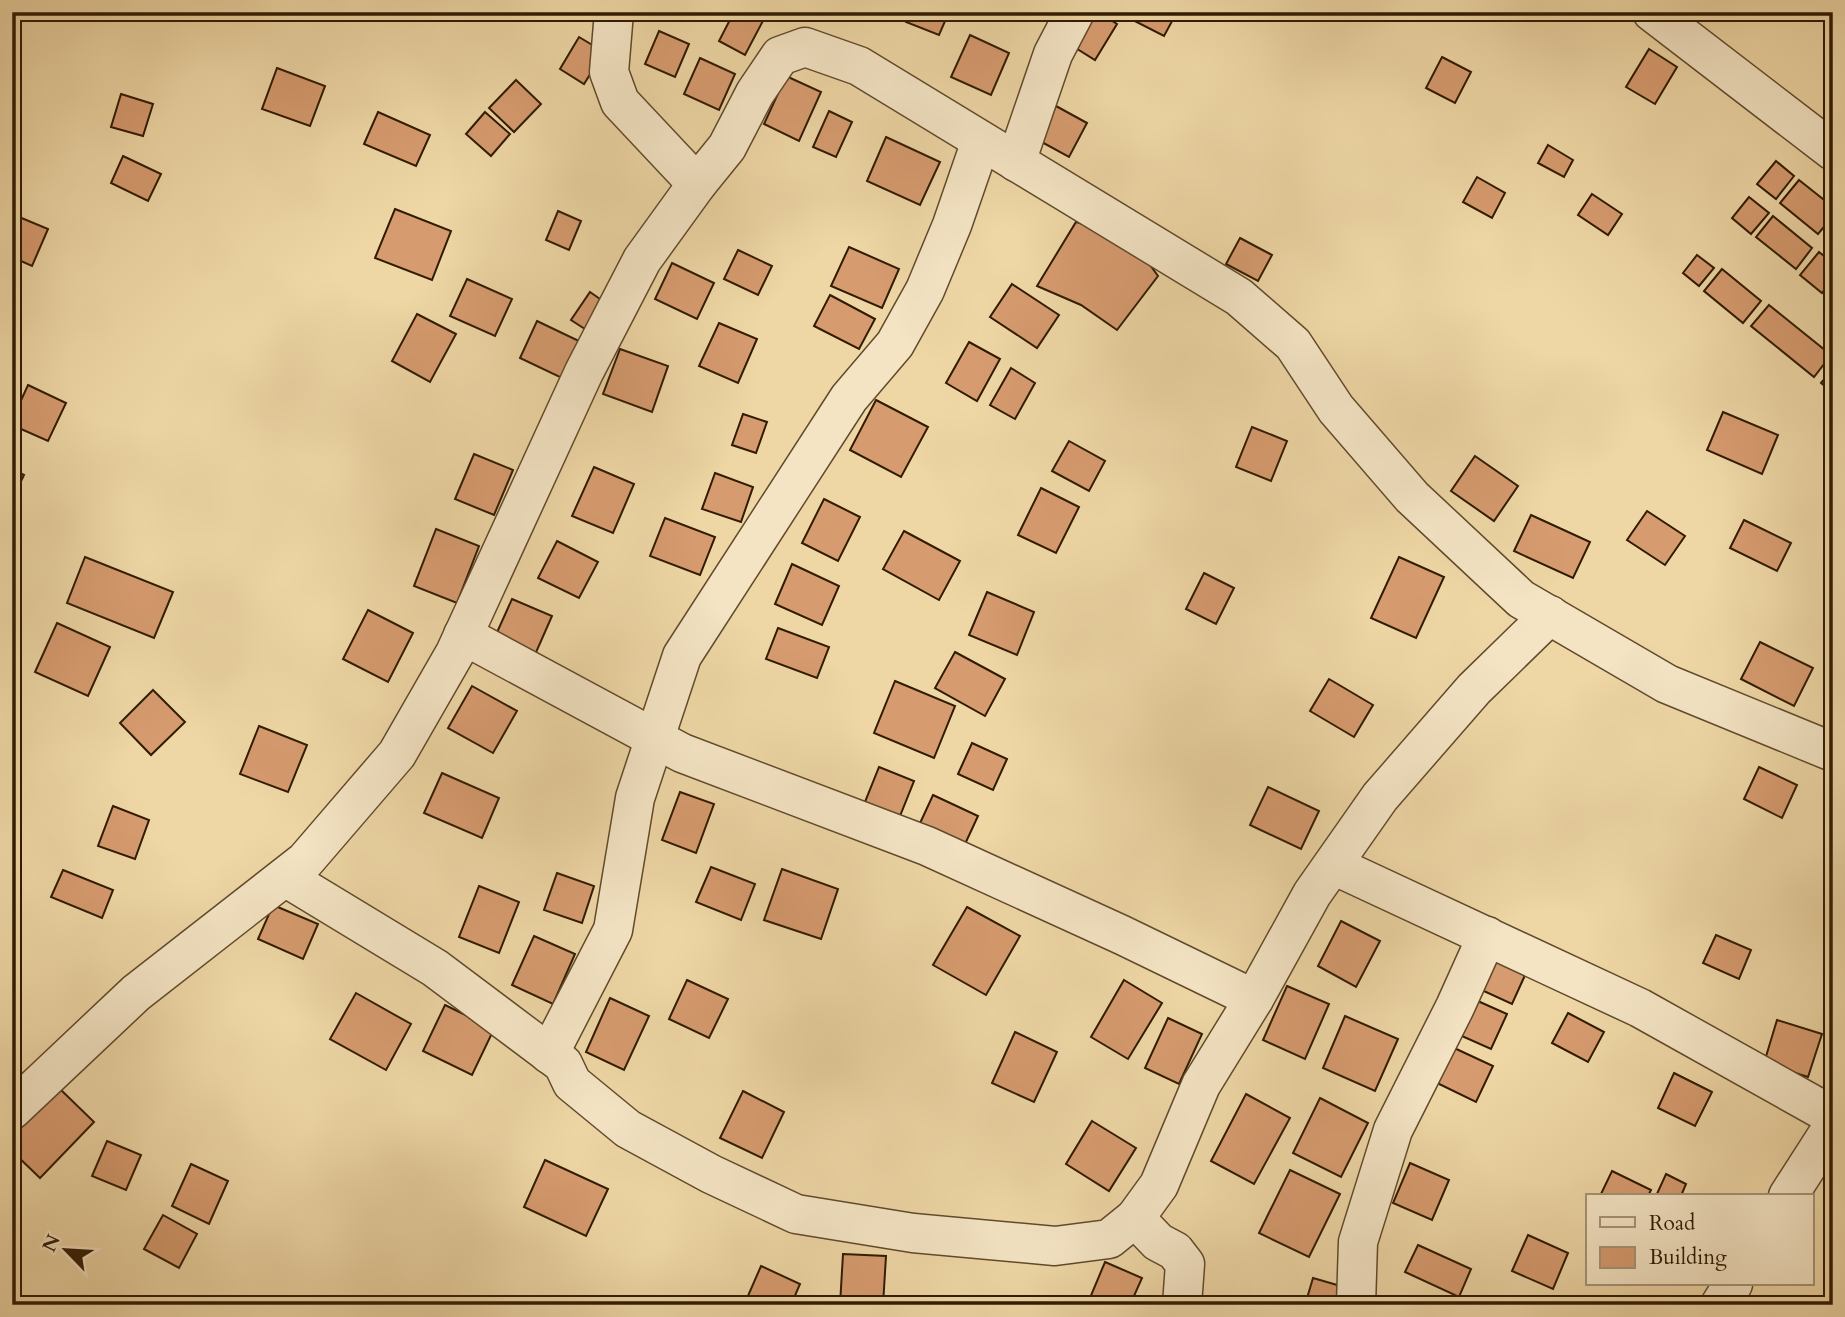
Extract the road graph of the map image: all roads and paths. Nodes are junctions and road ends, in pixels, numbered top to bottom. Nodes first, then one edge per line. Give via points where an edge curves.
1 (614, 12) edge
2 (1075, 12) edge
3 (1652, 12) edge
4 (981, 141) junction
5 (1833, 151) edge
6 (1016, 162) junction
7 (697, 184) junction
8 (1549, 615) junction
9 (463, 635) junction
10 (656, 739) junction
11 (1833, 752) edge
12 (1333, 864) junction
13 (285, 877) junction
14 (1487, 936) junction
15 (1254, 999) junction
16 (549, 1054) junction
17 (12, 1110) edge
18 (1833, 1116) edge
19 (1833, 1126) edge
20 (1789, 1194) edge
21 (1135, 1219) junction
22 (1732, 1286) edge
23 (1182, 1305) edge
24 (1356, 1305) edge
25 (1720, 1305) edge

1 - 7 street via 609,72 620,102
2 - 6 street via 1053,54
3 - 5 street
4 - 6 street
4 - 7 street via 859,66 805,47 780,56 727,148
4 - 10 street via 925,290 895,344 849,398 682,656
6 - 8 street via 1239,297 1293,344 1336,408 1412,498 1521,599
7 - 9 street via 642,260
8 - 11 street via 1667,684
8 - 12 street via 1474,689 1380,797
9 - 10 street
9 - 13 street via 397,754
10 - 15 street via 927,846
10 - 16 street via 635,798 613,930
12 - 14 street
12 - 15 street
13 - 16 street via 435,968
13 - 17 street via 136,993
14 - 18 street via 1640,1008
14 - 24 street via 1393,1130 1359,1241
15 - 21 street via 1200,1085 1159,1185
16 - 21 street via 563,1064 572,1083 628,1129 796,1214 913,1233 1055,1246 1109,1239
19 - 20 street
21 - 23 street via 1185,1264
22 - 25 street

